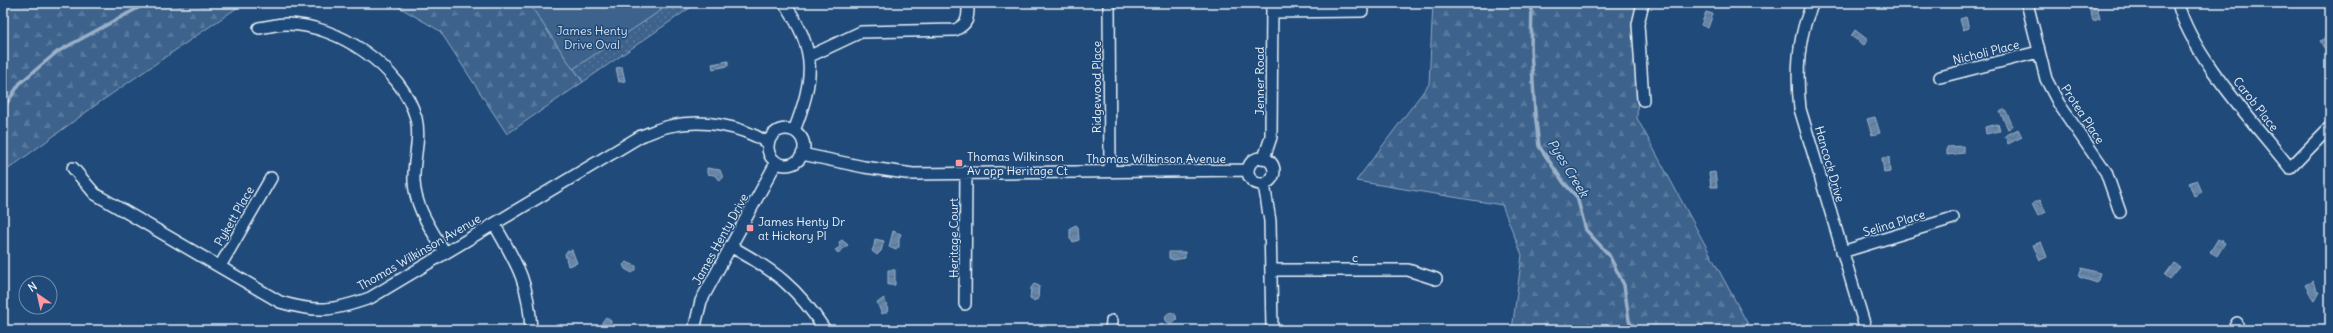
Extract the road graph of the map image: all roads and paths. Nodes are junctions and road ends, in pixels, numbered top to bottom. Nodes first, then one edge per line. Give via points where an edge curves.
1 (784, 3) edge
2 (968, 3) edge
3 (1109, 3) edge
4 (1643, 3) edge
5 (1813, 3) edge
6 (2027, 3) edge
7 (2178, 3) edge
8 (1272, 8) edge
9 (1362, 12) dead end
10 (259, 28) dead end
11 (2038, 52) junction
12 (810, 56) junction
13 (1940, 77) dead end
14 (1643, 100) dead end
15 (2330, 127) edge
16 (794, 131) junction
17 (768, 143) junction
18 (802, 154) junction
19 (1264, 158) junction
20 (776, 163) junction
21 (73, 168) dead end
22 (1247, 170) junction
23 (1110, 171) junction
24 (966, 172) junction
25 (271, 178) dead end
26 (1264, 184) junction
27 (2120, 212) dead end
28 (1953, 218) dead end
29 (494, 224) junction
30 (730, 246) junction
31 (1842, 252) junction
32 (445, 253) junction
33 (220, 266) junction
34 (1272, 270) junction
35 (1436, 279) dead end
36 (965, 304) dead end
37 (531, 330) edge
38 (694, 330) edge
39 (825, 330) edge
40 (1272, 330) edge
41 (1866, 330) edge

1 - 12 street via 802,33
2 - 12 street via 968,18 964,25 955,30 861,32
3 - 23 street, Ridgewood Place
4 - 14 street via 1638,24
5 - 31 street, Hancock Drive via 1803,29 1798,57 1800,109
6 - 11 street, Protea Place
7 - 15 street, Carob Place via 2188,31 2201,53 2290,168
8 - 9 street
8 - 19 street, Jenner Road via 1271,137
10 - 32 street via 286,24 318,29 353,42 396,81 416,118 416,198
11 - 13 street, Nicholi Place
11 - 27 street, Protea Place via 2046,79 2058,104 2106,172
12 - 16 street via 810,80
16 - 17 street via 778,130
16 - 18 street via 802,138
17 - 20 street via 769,154
17 - 29 street, Thomas Wilkinson Avenue via 732,127 696,123 669,126 641,136
18 - 20 street via 794,163
18 - 24 street, Thomas Wilkinson Avenue via 913,174
19 - 22 street via 1251,162
19 - 26 street via 1271,162 1274,171 1271,179
20 - 30 street, James Henty Drive
21 - 33 street, Thomas Wilkinson Avenue via 95,194
22 - 23 street, Thomas Wilkinson Avenue
22 - 26 street via 1252,181
23 - 24 street, Thomas Wilkinson Avenue
24 - 36 street, Heritage Court
25 - 33 street, Pykett Place
26 - 34 street via 1270,221
28 - 31 street, Selina Place
29 - 32 street, Thomas Wilkinson Avenue
29 - 37 street via 521,272 530,307
30 - 38 street, James Henty Drive via 701,301
30 - 39 street via 780,276 802,299
31 - 41 street, Hancock Drive
32 - 33 street, Thomas Wilkinson Avenue via 370,298 348,306 325,310 305,309 280,302
34 - 35 street, c via 1408,270
34 - 40 street

